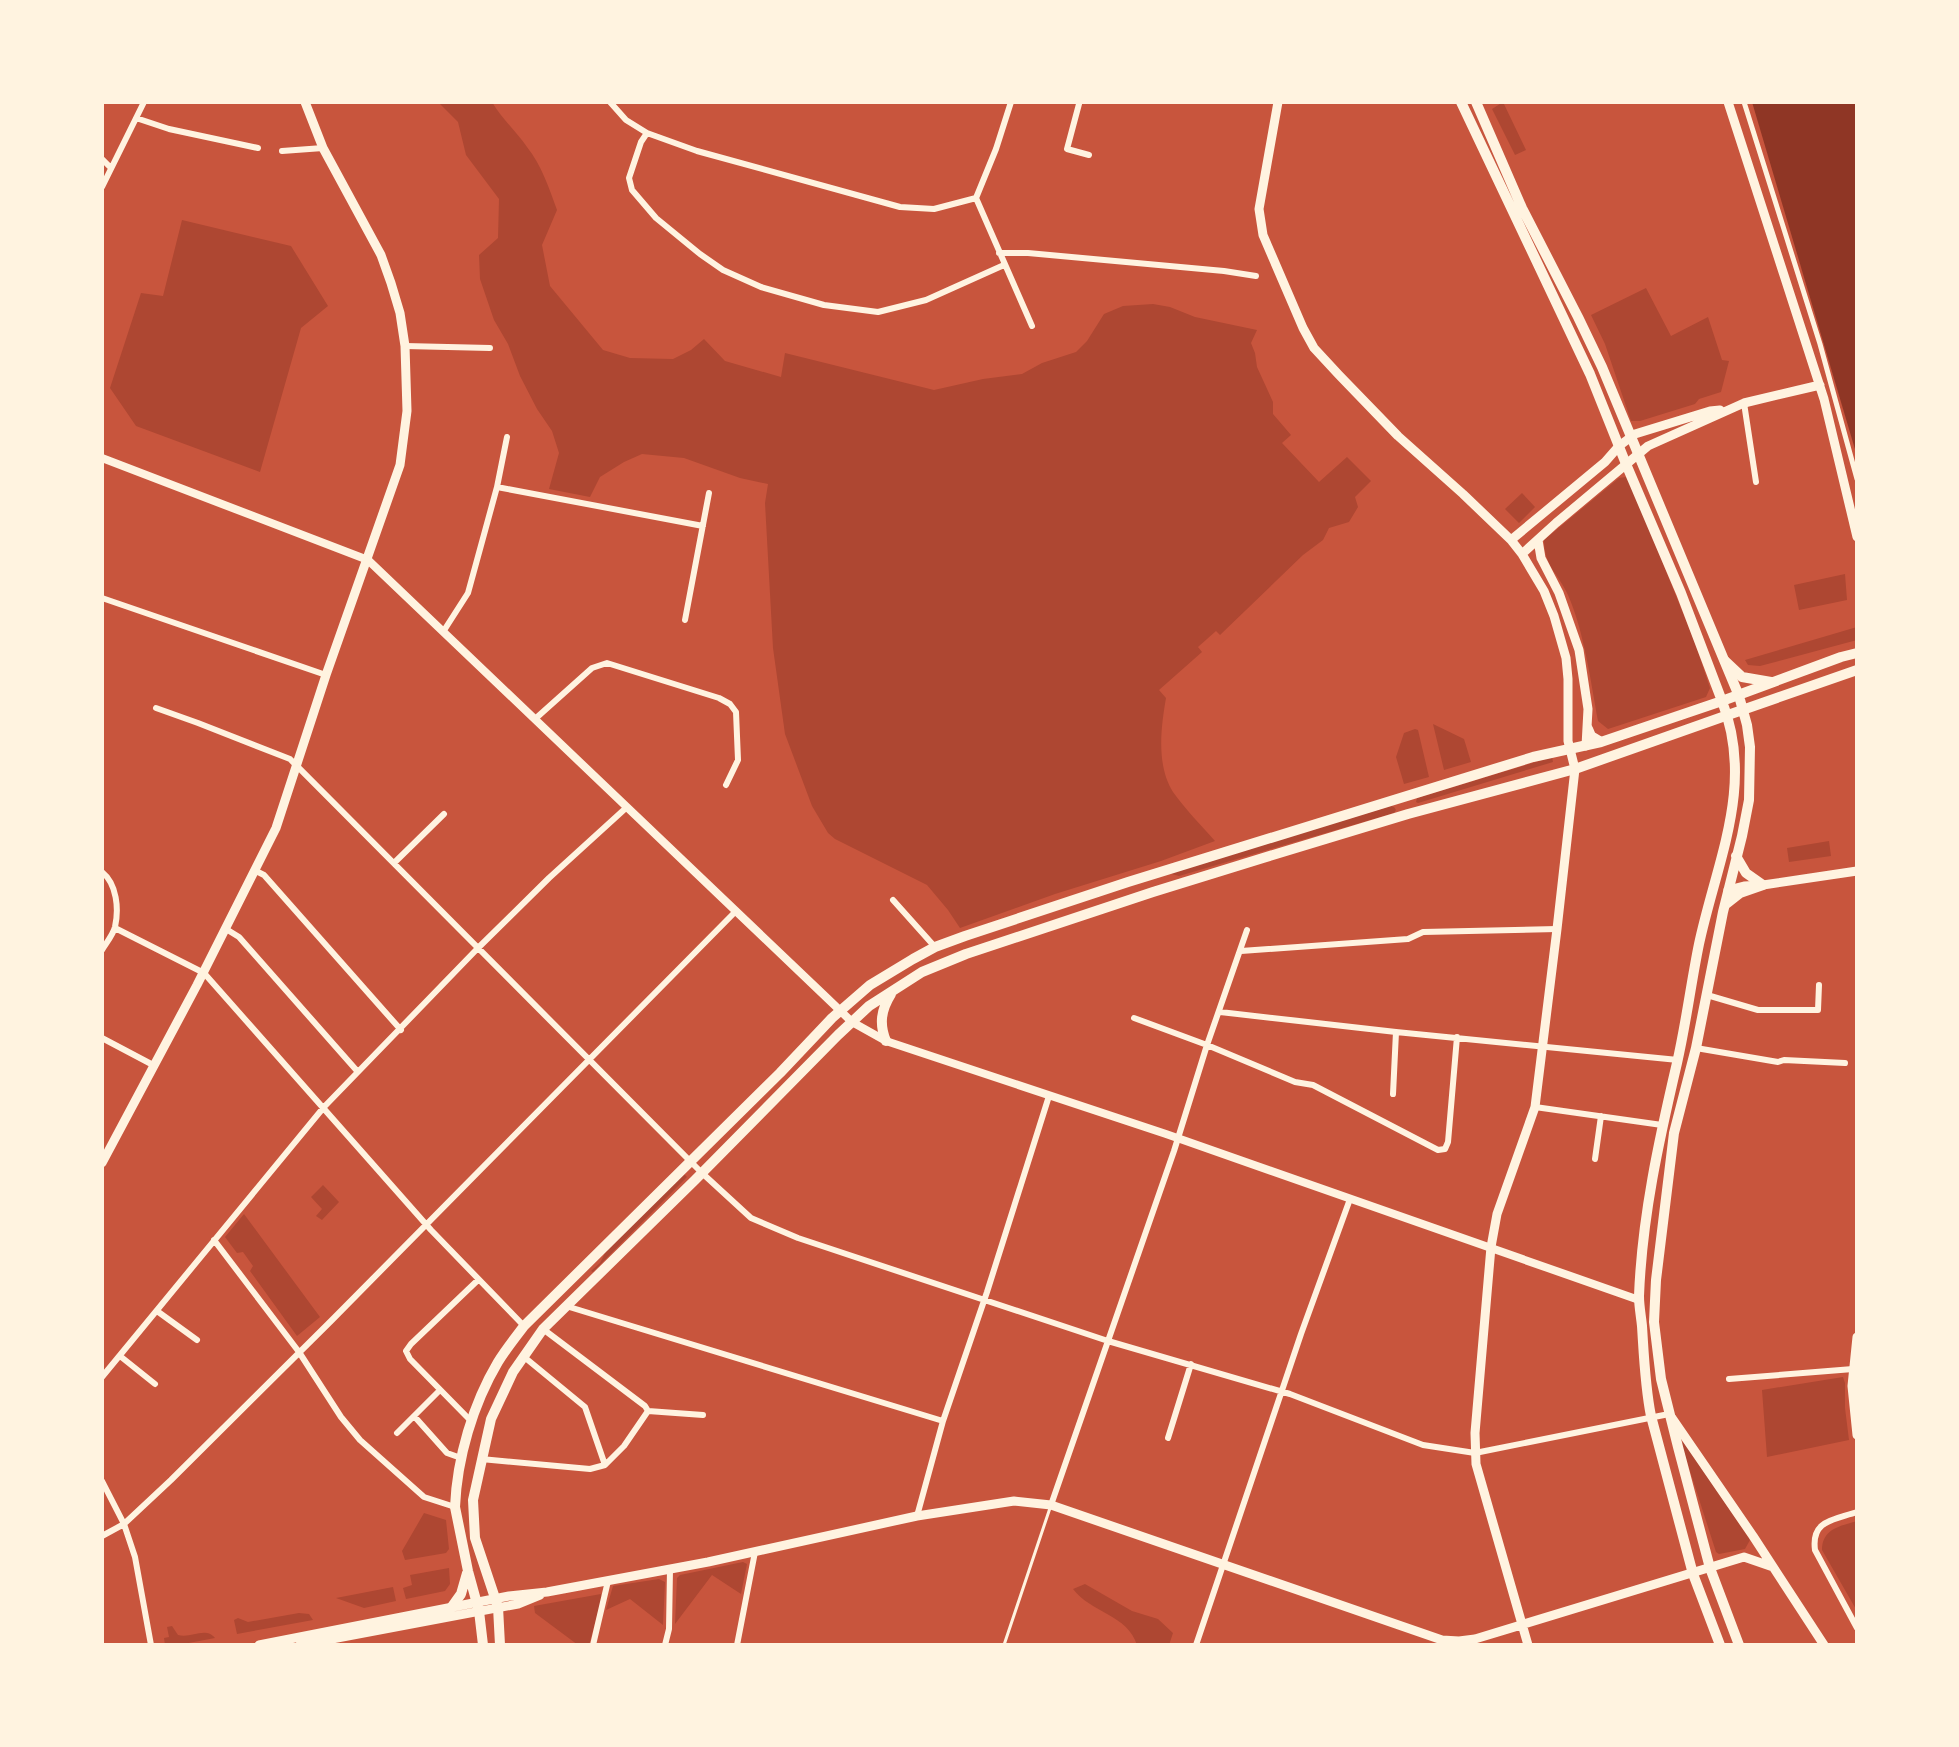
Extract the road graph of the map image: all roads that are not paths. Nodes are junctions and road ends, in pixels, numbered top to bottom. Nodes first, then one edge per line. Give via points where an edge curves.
1 (144, 102) edge
2 (305, 102) edge
3 (610, 102) edge
4 (1011, 102) edge
5 (1070, 102) edge
6 (1278, 102) edge
7 (1461, 102) edge
8 (1476, 102) edge
9 (1728, 102) edge
10 (1744, 102) edge
11 (1079, 103) edge
12 (136, 118) junction
13 (647, 133) junction
14 (258, 148) dead end
15 (323, 148) junction
16 (282, 151) dead end
17 (1089, 155) dead end
18 (102, 159) edge
19 (111, 168) junction
20 (102, 187) edge
21 (976, 198) junction
22 (999, 253) junction
23 (1004, 265) junction
24 (1256, 276) dead end
25 (1032, 326) dead end
26 (405, 346) junction
27 (490, 348) dead end
28 (1820, 385) junction
29 (1744, 403) junction
30 (1726, 410) junction
31 (507, 437) dead end
32 (1631, 437) junction
33 (1619, 446) junction
34 (1639, 455) junction
35 (102, 458) edge
36 (1626, 464) junction
37 (1857, 479) edge
38 (1756, 482) dead end
39 (497, 487) junction
40 (709, 493) dead end
41 (703, 526) junction
42 (1857, 537) edge
43 (1511, 540) junction
44 (1538, 540) junction
45 (1522, 554) junction
46 (368, 560) junction
47 (102, 598) edge
48 (685, 620) dead end
49 (443, 632) junction
50 (1857, 653) edge
51 (1725, 661) junction
52 (1857, 670) edge
53 (326, 675) junction
54 (1773, 683) junction
55 (1739, 696) junction
56 (1722, 701) junction
57 (156, 708) dead end
58 (1743, 710) junction
59 (1728, 715) junction
60 (535, 719) junction
61 (1588, 729) joint
62 (1595, 744) junction
63 (1570, 750) junction
64 (297, 768) junction
65 (1575, 769) junction
66 (726, 785) dead end
67 (1404, 797) junction
68 (627, 807) junction
69 (444, 814) dead end
70 (1408, 814) junction
71 (1736, 856) junction
72 (394, 863) junction
73 (256, 871) junction
74 (1857, 871) edge
75 (102, 872) edge
76 (1147, 877) junction
77 (1763, 885) junction
78 (1728, 890) junction
79 (1153, 892) junction
80 (893, 900) dead end
81 (1724, 906) junction
82 (1706, 910) junction
83 (736, 911) junction
84 (115, 928) junction
85 (226, 929) junction
86 (1557, 929) junction
87 (1247, 930) dead end
88 (935, 947) junction
89 (478, 948) junction
90 (102, 950) edge
91 (1241, 951) junction
92 (204, 973) junction
93 (1819, 985) dead end
94 (894, 989) junction
95 (1707, 995) junction
96 (840, 1010) junction
97 (1220, 1012) junction
98 (1134, 1018) dead end
99 (852, 1022) junction
100 (401, 1030) junction
101 (1396, 1032) junction
102 (1457, 1037) junction
103 (102, 1038) edge
104 (886, 1041) junction
105 (1207, 1045) junction
106 (1542, 1046) junction
107 (1696, 1048) junction
108 (588, 1060) junction
109 (1678, 1060) junction
110 (1845, 1063) dead end
111 (155, 1066) junction
112 (358, 1072) junction
113 (1393, 1094) dead end
114 (1049, 1096) junction
115 (324, 1107) junction
116 (1535, 1107) junction
117 (1601, 1116) junction
118 (1662, 1125) junction
119 (1177, 1139) junction
120 (1595, 1159) dead end
121 (690, 1161) junction
122 (102, 1163) edge
123 (702, 1173) junction
124 (1350, 1199) junction
125 (426, 1224) junction
126 (214, 1240) junction
127 (1491, 1247) junction
128 (478, 1280) junction
129 (556, 1295) junction
130 (984, 1300) junction
131 (1639, 1300) junction
132 (566, 1306) junction
133 (157, 1311) junction
134 (524, 1326) junction
135 (543, 1329) junction
136 (1857, 1337) edge
137 (197, 1340) dead end
138 (1108, 1341) junction
139 (299, 1352) junction
140 (120, 1356) junction
141 (523, 1356) junction
142 (1191, 1364) junction
143 (1853, 1369) junction
144 (102, 1377) edge
145 (1729, 1379) dead end
146 (155, 1384) dead end
147 (440, 1390) junction
148 (1281, 1391) junction
149 (648, 1411) junction
150 (1669, 1414) junction
151 (703, 1415) dead end
152 (414, 1416) junction
153 (1651, 1416) junction
154 (943, 1421) junction
155 (472, 1422) junction
156 (397, 1433) dead end
157 (1857, 1435) edge
158 (1168, 1438) dead end
159 (1475, 1453) junction
160 (462, 1458) junction
161 (481, 1459) junction
162 (605, 1465) junction
163 (102, 1481) edge
164 (1051, 1505) junction
165 (455, 1507) junction
166 (1857, 1512) edge
167 (917, 1516) junction
168 (124, 1524) junction
169 (102, 1536) edge
170 (1753, 1536) junction
171 (755, 1552) junction
172 (1744, 1557) junction
173 (1223, 1564) junction
174 (1773, 1567) junction
175 (670, 1568) junction
176 (1710, 1568) junction
177 (468, 1571) junction
178 (1693, 1574) junction
179 (608, 1581) junction
180 (496, 1603) junction
181 (478, 1607) junction
182 (451, 1608) junction
183 (1522, 1624) junction
184 (1857, 1628) edge
185 (318, 1643) edge
186 (151, 1645) edge
187 (259, 1645) edge
188 (300, 1645) edge
189 (483, 1645) edge
190 (500, 1645) edge
191 (593, 1645) edge
192 (665, 1645) edge
193 (737, 1645) edge
194 (1004, 1645) edge
195 (1196, 1645) edge
196 (1528, 1645) edge
197 (1720, 1645) edge
198 (1739, 1645) edge
199 (1824, 1645) edge

1 - 12 street
2 - 15 main road
3 - 13 street
4 - 21 street
5 - 11 street
6 - 43 main road via 1259,209 1263,235 1303,328 1314,348 1398,436
7 - 33 main road
8 - 32 main road
9 - 28 main road
10 - 37 street
11 - 17 street via 1067,149
12 - 14 street
12 - 19 street
13 - 21 street via 900,207 934,209
13 - 23 street via 629,178 632,190 700,254 761,287 824,305 878,312 926,300
15 - 16 street
15 - 26 main road via 381,255
18 - 19 street
19 - 20 street
21 - 22 street
22 - 23 street
22 - 24 street
23 - 25 street
26 - 27 street
26 - 46 main road via 404,446
28 - 29 main road
28 - 42 main road
29 - 30 main road
29 - 38 street
30 - 32 main road
30 - 34 main road
31 - 39 street
32 - 33 main road
32 - 34 main road
33 - 36 main road
33 - 43 main road
34 - 36 main road
34 - 51 main road
35 - 46 street
36 - 44 main road
36 - 56 main road
39 - 41 street
39 - 49 street via 468,593
40 - 41 street
41 - 48 street
43 - 45 main road
44 - 45 main road
44 - 61 main road via 1579,650
45 - 63 main road via 1544,591 1566,658
46 - 49 street
46 - 53 main road
47 - 53 street
49 - 60 street
50 - 54 main road
51 - 54 main road via 1742,677
51 - 55 main road
52 - 58 main road
53 - 64 main road
54 - 55 main road
55 - 56 main road
55 - 58 main road
56 - 59 main road
56 - 62 main road
57 - 64 street via 283,756
58 - 59 main road
58 - 71 main road via 1750,781
59 - 65 main road
59 - 82 main road via 1735,797
60 - 66 street via 592,668 607,663 719,698 736,712 738,760
60 - 68 street
61 - 62 main road
62 - 63 main road
62 - 65 main road
63 - 65 main road
63 - 67 main road
64 - 72 street
64 - 73 main road
65 - 70 main road
65 - 86 main road
67 - 70 main road
67 - 76 main road
68 - 83 street
68 - 89 street
69 - 72 street
70 - 79 main road
71 - 77 main road via 1746,873
71 - 78 main road
72 - 89 street
73 - 85 main road
73 - 100 street
74 - 77 main road
75 - 84 street via 115,891
76 - 79 main road
76 - 88 main road
77 - 78 main road
77 - 81 main road
78 - 81 main road
78 - 82 main road
79 - 94 main road via 945,962
80 - 88 street
81 - 95 main road
82 - 109 main road
83 - 96 street
83 - 108 street
84 - 90 street
84 - 92 street
85 - 92 main road
85 - 112 street via 239,937
86 - 91 street via 1423,932 1408,939
86 - 106 main road
87 - 91 street
88 - 96 main road via 870,985
89 - 100 street
89 - 108 street
91 - 97 street
92 - 111 main road
92 - 115 street
93 - 95 street via 1818,1010 1758,1010
94 - 99 main road
94 - 104 main road via 881,1017
95 - 107 main road
96 - 99 street
96 - 121 main road
97 - 101 street
97 - 105 street
98 - 105 street
99 - 104 street
99 - 123 main road
100 - 112 street
101 - 102 street
101 - 113 street
102 - 105 street via 1448,1142 1438,1150 1313,1085
102 - 106 street
103 - 111 street
104 - 114 street
105 - 119 street
106 - 109 street
106 - 116 main road
107 - 110 street via 1778,1062
107 - 150 main road via 1674,1133 1656,1280 1654,1322
108 - 121 street
108 - 125 street
109 - 118 main road
111 - 122 main road
112 - 115 street
114 - 119 street
114 - 130 street
115 - 125 street
115 - 126 street
116 - 117 street
116 - 127 main road via 1497,1214
117 - 118 street
117 - 120 street
118 - 131 main road via 1646,1214
119 - 124 street
119 - 138 street
121 - 123 street
121 - 129 main road
123 - 130 street via 751,1218
123 - 132 main road
124 - 127 street
124 - 148 street
125 - 128 street
125 - 139 street
126 - 133 street
126 - 139 street
127 - 131 street
127 - 159 main road
128 - 134 street
128 - 147 street via 406,1351
129 - 132 main road
129 - 134 main road
130 - 138 street
130 - 154 street
131 - 153 main road
132 - 135 main road
132 - 154 street
133 - 137 street
133 - 140 street
134 - 155 main road via 491,1375
135 - 141 main road
135 - 149 street
136 - 143 main road
138 - 142 street
138 - 164 street
139 - 165 street via 360,1440 424,1497
139 - 168 street
140 - 144 street
140 - 146 street
141 - 161 main road via 497,1405
141 - 162 street via 585,1407
142 - 148 street
142 - 158 street
143 - 145 street
143 - 157 main road
147 - 152 street
147 - 155 street
148 - 159 street via 1423,1445
148 - 173 street
149 - 151 street
149 - 162 street
150 - 153 street
150 - 170 main road
150 - 176 main road
152 - 156 street
152 - 160 street via 447,1453
153 - 159 street
153 - 178 main road
154 - 167 street
155 - 160 main road
159 - 183 main road
160 - 165 main road
161 - 162 street via 590,1469
161 - 180 main road via 473,1525
163 - 168 street
164 - 167 main road via 1014,1501
164 - 173 main road
164 - 194 lane
165 - 177 main road
166 - 184 street via 1820,1526 1813,1538
167 - 171 main road
168 - 169 street
168 - 186 street
170 - 172 main road
170 - 174 main road
171 - 175 main road
171 - 193 street
172 - 174 main road
172 - 176 main road
173 - 183 main road via 1442,1640 1475,1639
173 - 195 street
174 - 199 main road
175 - 179 main road
175 - 192 street
176 - 178 main road
176 - 198 main road
177 - 181 main road
177 - 182 main road
178 - 183 main road
178 - 197 main road
179 - 180 main road via 547,1592 528,1601
179 - 191 street
180 - 181 main road
180 - 190 main road
181 - 182 main road
181 - 185 main road
181 - 189 main road
182 - 187 main road
183 - 196 main road
185 - 188 main road

